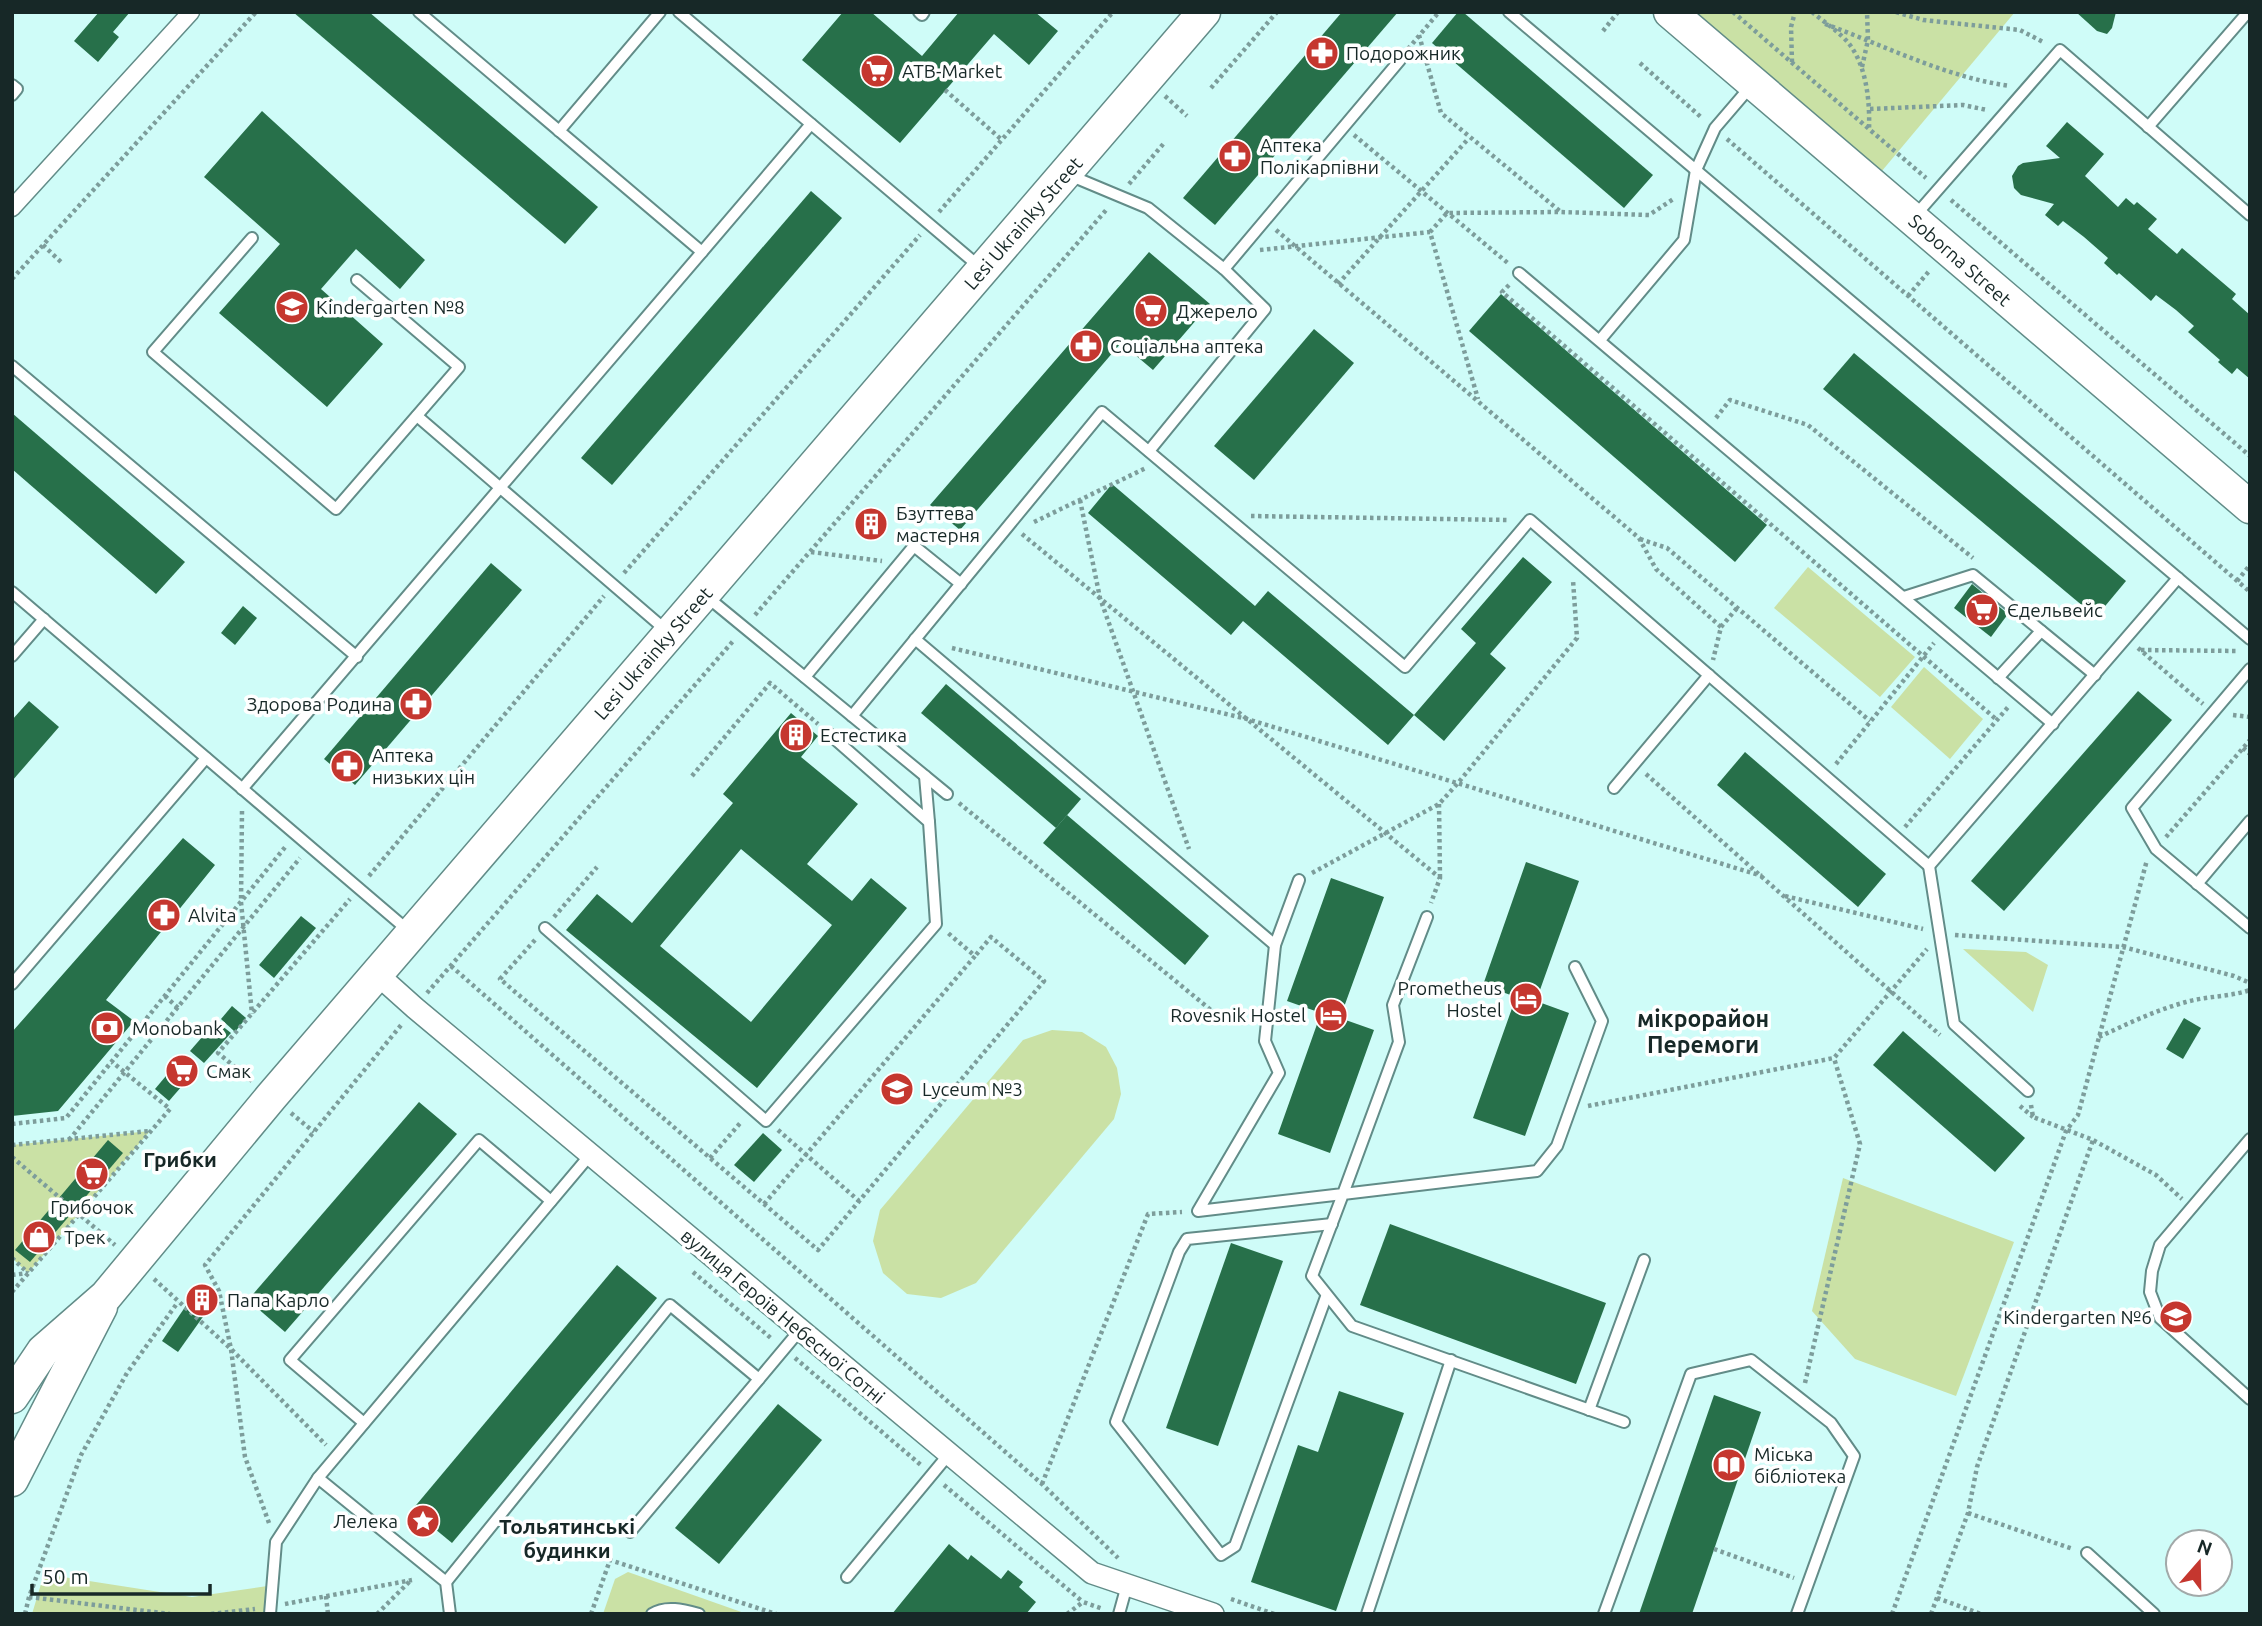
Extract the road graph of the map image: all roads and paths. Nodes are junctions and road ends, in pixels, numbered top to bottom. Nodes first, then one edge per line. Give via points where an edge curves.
1 (191, 12) edge
2 (256, 12) edge
3 (419, 12) edge
4 (660, 12) edge
5 (679, 12) edge
6 (1113, 12) edge
7 (1204, 12) edge
8 (1277, 12) edge
9 (1439, 12) edge
10 (1509, 12) edge
11 (1618, 12) edge
12 (1670, 12) edge
13 (1733, 12) edge
14 (1796, 12) edge
15 (1812, 12) edge
16 (1867, 12) edge
17 (1896, 12) edge
18 (2248, 12) edge
19 (1825, 24) junction
20 (1603, 31) dead end
21 (1419, 35) junction
22 (1868, 40) junction
23 (2060, 50) junction
24 (1399, 60) joint
25 (1640, 63) dead end
26 (1792, 63) junction
27 (1862, 69) junction
28 (1753, 83) junction
29 (12, 85) edge
30 (1211, 88) dead end
31 (2027, 88) junction
32 (945, 90) dead end
33 (12, 95) edge
34 (1870, 109) junction
35 (2004, 114) junction
36 (811, 124) junction
37 (1344, 127) junction
38 (2148, 127) junction
39 (1715, 128) junction
40 (1870, 130) junction
41 (559, 131) junction
42 (1469, 138) junction
43 (1002, 140) junction
44 (1165, 142) dead end
45 (1696, 170) junction
46 (1066, 173) junction
47 (1693, 185) junction
48 (1939, 189) junction
49 (1421, 191) junction
50 (1122, 192) dead end
51 (1113, 202) dead end
52 (12, 208) edge
53 (1561, 212) junction
54 (1447, 213) junction
55 (2250, 215) edge
56 (1913, 219) junction
57 (1265, 221) junction
58 (929, 224) junction
59 (1430, 232) junction
60 (252, 237) dead end
61 (1380, 237) junction
62 (43, 246) junction
63 (1294, 246) junction
64 (702, 252) junction
65 (1238, 252) junction
66 (61, 262) dead end
67 (1224, 269) junction
68 (983, 270) junction
69 (1520, 273) junction
70 (14, 275) edge
71 (357, 280) dead end
72 (1338, 284) junction
73 (1600, 340) junction
74 (12, 366) edge
75 (1478, 402) junction
76 (417, 416) junction
77 (1706, 430) junction
78 (1149, 451) junction
79 (2250, 456) edge
80 (1160, 461) junction
81 (501, 488) junction
82 (1080, 500) junction
83 (2250, 506) edge
84 (1225, 516) junction
85 (1530, 520) junction
86 (1639, 538) junction
87 (810, 552) junction
88 (1571, 555) junction
89 (1977, 562) dead end
90 (899, 564) junction
91 (2250, 565) edge
92 (2178, 578) junction
93 (2237, 581) junction
94 (961, 584) junction
95 (614, 585) junction
96 (12, 592) edge
97 (2250, 592) edge
98 (704, 594) junction
99 (1904, 597) junction
100 (1100, 598) junction
101 (1737, 608) junction
102 (44, 619) junction
103 (1721, 627) junction
104 (745, 628) junction
105 (1944, 631) junction
106 (2041, 631) junction
107 (670, 634) junction
108 (2127, 638) junction
109 (915, 639) junction
110 (2250, 639) edge
111 (2141, 650) junction
112 (2250, 652) edge
113 (12, 656) edge
114 (1924, 656) junction
115 (357, 657) junction
116 (2250, 669) edge
117 (1709, 675) junction
118 (2095, 675) junction
119 (805, 677) junction
120 (1998, 678) junction
121 (1133, 691) junction
122 (2019, 695) junction
123 (2213, 712) junction
124 (852, 716) junction
125 (2250, 717) edge
126 (1247, 719) junction
127 (1997, 720) junction
128 (1870, 721) junction
129 (2053, 724) junction
130 (828, 733) joint
131 (2250, 740) edge
132 (2243, 748) junction
133 (2250, 754) edge
134 (206, 758) junction
135 (1635, 764) junction
136 (692, 776) dead end
137 (925, 776) junction
138 (1826, 776) junction
139 (1458, 783) junction
140 (1614, 788) dead end
141 (242, 789) junction
142 (947, 794) joint
143 (1439, 804) junction
144 (2250, 821) edge
145 (929, 822) junction
146 (1385, 832) junction
147 (295, 834) junction
148 (1896, 837) junction
149 (309, 847) junction
150 (2156, 849) junction
151 (1929, 866) junction
152 (597, 867) dead end
153 (1762, 876) junction
154 (1440, 878) junction
155 (1299, 880) joint
156 (1200, 881) junction
157 (2197, 884) junction
158 (358, 889) junction
159 (241, 902) junction
160 (1427, 917) joint
161 (936, 924) junction
162 (545, 928) junction
163 (2250, 928) edge
164 (243, 929) junction
165 (1940, 933) junction
166 (412, 934) junction
167 (1275, 945) junction
168 (2123, 947) junction
169 (975, 956) junction
170 (451, 966) junction
171 (1575, 967) dead end
172 (377, 974) junction
173 (2250, 983) edge
174 (12, 984) edge
175 (2250, 990) edge
176 (1891, 991) junction
177 (165, 996) junction
178 (178, 1008) junction
179 (415, 1008) junction
180 (252, 1014) junction
181 (1223, 1020) dead end
182 (1942, 1036) dead end
183 (2099, 1037) junction
184 (218, 1054) dead end
185 (1834, 1058) junction
186 (111, 1062) junction
187 (125, 1072) junction
188 (2028, 1091) joint
189 (2012, 1099) dead end
190 (752, 1109) junction
191 (1570, 1109) junction
192 (2033, 1117) junction
193 (766, 1121) junction
194 (12, 1124) edge
195 (150, 1131) junction
196 (2066, 1131) junction
197 (2250, 1139) edge
198 (69, 1140) junction
199 (2092, 1140) junction
200 (12, 1145) edge
201 (806, 1154) junction
202 (590, 1155) junction
203 (12, 1157) edge
204 (710, 1158) junction
205 (1343, 1194) junction
206 (859, 1201) junction
207 (551, 1202) junction
208 (764, 1204) junction
209 (2190, 1207) junction
210 (1198, 1211) junction
211 (79, 1216) junction
212 (1332, 1224) junction
213 (12, 1258) edge
214 (1644, 1260) dead end
215 (136, 1262) junction
216 (689, 1269) dead end
217 (29, 1273) junction
218 (12, 1275) edge
219 (12, 1292) edge
220 (106, 1296) junction
221 (1326, 1297) junction
222 (178, 1302) junction
223 (800, 1330) junction
224 (231, 1349) junction
225 (784, 1349) junction
226 (43, 1351) junction
227 (1451, 1360) junction
228 (759, 1379) junction
229 (12, 1381) edge
230 (12, 1397) edge
231 (1801, 1399) junction
232 (2250, 1399) edge
233 (1589, 1410) junction
234 (1624, 1422) dead end
235 (364, 1423) junction
236 (949, 1454) junction
237 (336, 1456) junction
238 (932, 1475) junction
239 (318, 1478) junction
240 (12, 1480) edge
241 (1042, 1484) junction
242 (1968, 1513) junction
243 (630, 1532) dead end
244 (276, 1542) junction
245 (1714, 1549) dead end
246 (2087, 1553) joint
247 (1124, 1563) dead end
248 (847, 1577) dead end
249 (411, 1580) junction
250 (446, 1581) junction
251 (1808, 1583) junction
252 (1127, 1585) junction
253 (326, 1596) junction
254 (29, 1597) junction
255 (1937, 1598) junction
256 (1083, 1602) junction
257 (1219, 1605) edge
258 (270, 1610) edge
259 (1972, 1612) edge
260 (25, 1614) edge
261 (170, 1614) edge
262 (211, 1614) edge
263 (328, 1614) edge
264 (377, 1614) edge
265 (450, 1614) edge
266 (591, 1614) edge
267 (652, 1614) edge
268 (699, 1614) edge
269 (776, 1614) edge
270 (1067, 1614) edge
271 (1119, 1614) edge
272 (1274, 1614) edge
273 (1367, 1614) edge
274 (1604, 1614) edge
275 (1797, 1614) edge
276 (1892, 1614) edge
277 (1931, 1614) edge
278 (1981, 1614) edge
279 (2154, 1614) edge

1 - 52 street
2 - 62 path
3 - 41 lane
4 - 41 lane
5 - 36 lane
6 - 43 path
7 - 46 main road, Lesi Ukrainky Street
8 - 30 path
9 - 21 path
10 - 45 lane
11 - 20 path
12 - 28 main road, Soborna Street
13 - 26 path
14 - 26 path via 1791,27
15 - 19 path
16 - 22 path
17 - 23 path via 1923,20 2020,30
18 - 38 lane
19 - 22 path
19 - 27 path via 1850,44
21 - 24 path
21 - 42 path via 1441,113
22 - 27 path
22 - 31 path via 1962,76
23 - 31 lane
23 - 38 lane
24 - 37 lane
25 - 39 path
26 - 40 path
27 - 34 path
28 - 39 lane
28 - 56 main road, Soborna Street
29 - 33 lane via 17,89
31 - 35 lane
32 - 43 path
34 - 35 path via 1963,105
34 - 40 path
35 - 48 lane
36 - 58 lane
36 - 64 lane
37 - 49 path
37 - 57 lane
38 - 55 lane
39 - 45 lane
39 - 93 path
40 - 48 path
41 - 64 lane
42 - 49 path
42 - 53 path
43 - 58 path
44 - 50 path
45 - 47 lane
45 - 92 lane
46 - 67 lane via 1148,208
46 - 68 main road, Lesi Ukrainky Street
47 - 53 path via 1649,215
47 - 73 lane via 1684,240
48 - 56 lane
48 - 79 path
49 - 54 path
49 - 61 path
51 - 87 path
53 - 54 path
54 - 59 path
54 - 69 path
56 - 83 main road, Soborna Street
57 - 63 path
57 - 65 lane
58 - 68 lane
58 - 95 path
59 - 61 path
59 - 75 path
60 - 76 lane via 153,352 336,509
61 - 63 path
61 - 72 path
62 - 66 path
62 - 70 path
63 - 65 path
63 - 72 path
64 - 81 lane
65 - 67 lane
67 - 78 lane via 1265,309
68 - 98 main road, Lesi Ukrainky Street
69 - 73 lane
69 - 114 path via 1502,292
71 - 76 lane via 459,367
72 - 75 path
73 - 77 lane
74 - 115 lane
75 - 86 path
76 - 81 lane
77 - 89 path via 1730,400 1808,425
77 - 99 lane
78 - 80 lane
78 - 94 lane via 1102,412
80 - 82 path
80 - 84 lane
81 - 95 lane
81 - 115 lane
82 - 100 path
82 - 100 path via 1018,530
84 - 85 path
84 - 85 lane via 1405,667
85 - 88 lane
86 - 101 path via 1667,548
86 - 103 path via 1656,569
87 - 90 path
87 - 104 path
88 - 117 lane
88 - 139 path via 1577,638
90 - 94 lane via 914,546
90 - 119 lane
91 - 93 path
92 - 108 lane
92 - 110 lane
93 - 97 path
94 - 109 lane
95 - 107 lane
95 - 158 path
96 - 102 lane
98 - 104 lane
98 - 107 main road, Lesi Ukrainky Street
99 - 105 lane
99 - 106 lane via 1973,575
100 - 121 path
100 - 126 path
101 - 103 path
101 - 128 path
102 - 113 lane
102 - 134 lane
103 - 117 path
104 - 119 lane
104 - 170 path
105 - 114 path
105 - 120 lane
106 - 118 lane
106 - 120 lane
107 - 166 main road, Lesi Ukrainky Street
108 - 111 path
108 - 118 lane
109 - 121 path
109 - 124 lane
109 - 156 lane
111 - 112 path
111 - 123 path
114 - 127 path
114 - 128 path
115 - 141 lane
116 - 123 lane
117 - 135 lane
117 - 138 lane
118 - 129 lane
119 - 124 lane
120 - 122 lane
121 - 126 path
121 - 156 path
122 - 127 path
122 - 129 lane
123 - 125 path
123 - 150 lane via 2132,808
124 - 137 lane
126 - 139 path
126 - 146 path
127 - 148 path
128 - 138 path
129 - 151 lane
130 - 136 path via 770,683
130 - 145 lane
131 - 132 path
132 - 133 path
132 - 150 path
134 - 141 lane
134 - 174 lane
135 - 140 lane
135 - 153 path
137 - 142 lane
137 - 145 lane
138 - 148 lane
139 - 143 path
139 - 153 path
141 - 147 lane
141 - 159 path
142 - 181 path
143 - 146 path
143 - 154 path
144 - 157 lane
145 - 161 lane
146 - 154 path
146 - 155 path
147 - 149 lane
147 - 159 path
148 - 151 lane
149 - 158 lane
149 - 164 path
150 - 157 lane
150 - 168 path via 2147,860
151 - 165 lane
152 - 162 path
153 - 176 path
154 - 160 path
155 - 167 lane
156 - 167 lane
157 - 163 lane
158 - 166 lane
158 - 180 path
159 - 164 path
159 - 177 path
160 - 205 lane via 1393,1005 1399,1042
161 - 169 path
161 - 193 lane
162 - 190 lane
162 - 204 path via 500,979
164 - 178 path
164 - 180 path
165 - 176 path
165 - 188 lane via 1954,1024
166 - 172 main road, Lesi Ukrainky Street
167 - 210 lane via 1265,1041 1279,1073
168 - 173 path
168 - 183 path
169 - 201 path
169 - 206 path via 991,937 1044,981
170 - 179 path
170 - 241 path
171 - 191 lane via 1602,1021
172 - 179 street, вулиця Героїв Небесної Сотні
172 - 215 main road, Lesi Ukrainky Street
175 - 183 path via 2183,1002
176 - 182 path
176 - 185 path
177 - 178 path
177 - 186 path
178 - 187 path
179 - 202 street, вулиця Героїв Небесної Сотні
179 - 224 path via 205,1265 219,1291
180 - 184 path
183 - 196 path via 2078,1115
185 - 191 path
185 - 231 path via 1860,1144
186 - 187 path
186 - 194 path via 66,1118
187 - 195 path via 170,1109
187 - 198 path
188 - 192 path
189 - 192 path
190 - 193 lane
190 - 204 path
191 - 205 lane via 1557,1146 1537,1171
192 - 196 path
193 - 201 path
195 - 198 path
195 - 211 path
196 - 199 path
196 - 276 path
197 - 209 lane
198 - 200 path
199 - 209 path via 2156,1175
199 - 242 path via 1977,1466
201 - 206 path
201 - 208 path
202 - 207 lane
202 - 223 street, вулиця Героїв Небесної Сотні
203 - 211 path
204 - 208 path
205 - 210 lane
205 - 212 lane
206 - 208 path via 818,1250
207 - 235 lane
207 - 235 lane via 479,1140 290,1360
209 - 232 lane via 2160,1245 2150,1292 2160,1318
210 - 241 path via 1148,1214
211 - 215 path
211 - 217 path
212 - 221 lane via 1312,1276
212 - 221 lane via 1187,1240 1116,1422 1221,1555 1236,1546
213 - 217 path
214 - 233 lane
215 - 220 main road, Lesi Ukrainky Street
215 - 222 path
216 - 225 path
217 - 218 path
217 - 219 path
220 - 226 main road
220 - 240 main road
221 - 227 lane via 1352,1326
222 - 224 path
222 - 254 path via 127,1373 81,1455
223 - 225 lane
223 - 236 street, вулиця Героїв Небесної Сотні
224 - 237 path
224 - 244 path via 245,1457
225 - 228 lane
225 - 238 path
226 - 229 main road
226 - 230 main road
227 - 233 lane
227 - 273 lane
228 - 243 lane
228 - 250 lane via 670,1305
231 - 251 lane via 1831,1423 1854,1456
231 - 274 lane via 1751,1360 1691,1374
233 - 234 lane
235 - 237 lane
236 - 238 lane
236 - 252 street, вулиця Героїв Небесної Сотні via 1092,1573
237 - 239 lane
238 - 248 lane
238 - 256 path
239 - 244 lane
239 - 250 lane
241 - 247 path
242 - 246 path
242 - 255 path
244 - 258 lane
245 - 251 path
246 - 279 lane
249 - 250 path
249 - 253 path
249 - 264 path
250 - 265 lane
251 - 275 lane
252 - 257 street, вулиця Героїв Небесної Сотні
252 - 271 lane
253 - 258 path
253 - 263 path
254 - 260 path
254 - 261 path
255 - 259 path
255 - 277 path
256 - 270 path
256 - 271 path
257 - 272 path
258 - 262 path
259 - 278 path
266 - 269 path via 610,1560
267 - 268 lane via 679,1609

